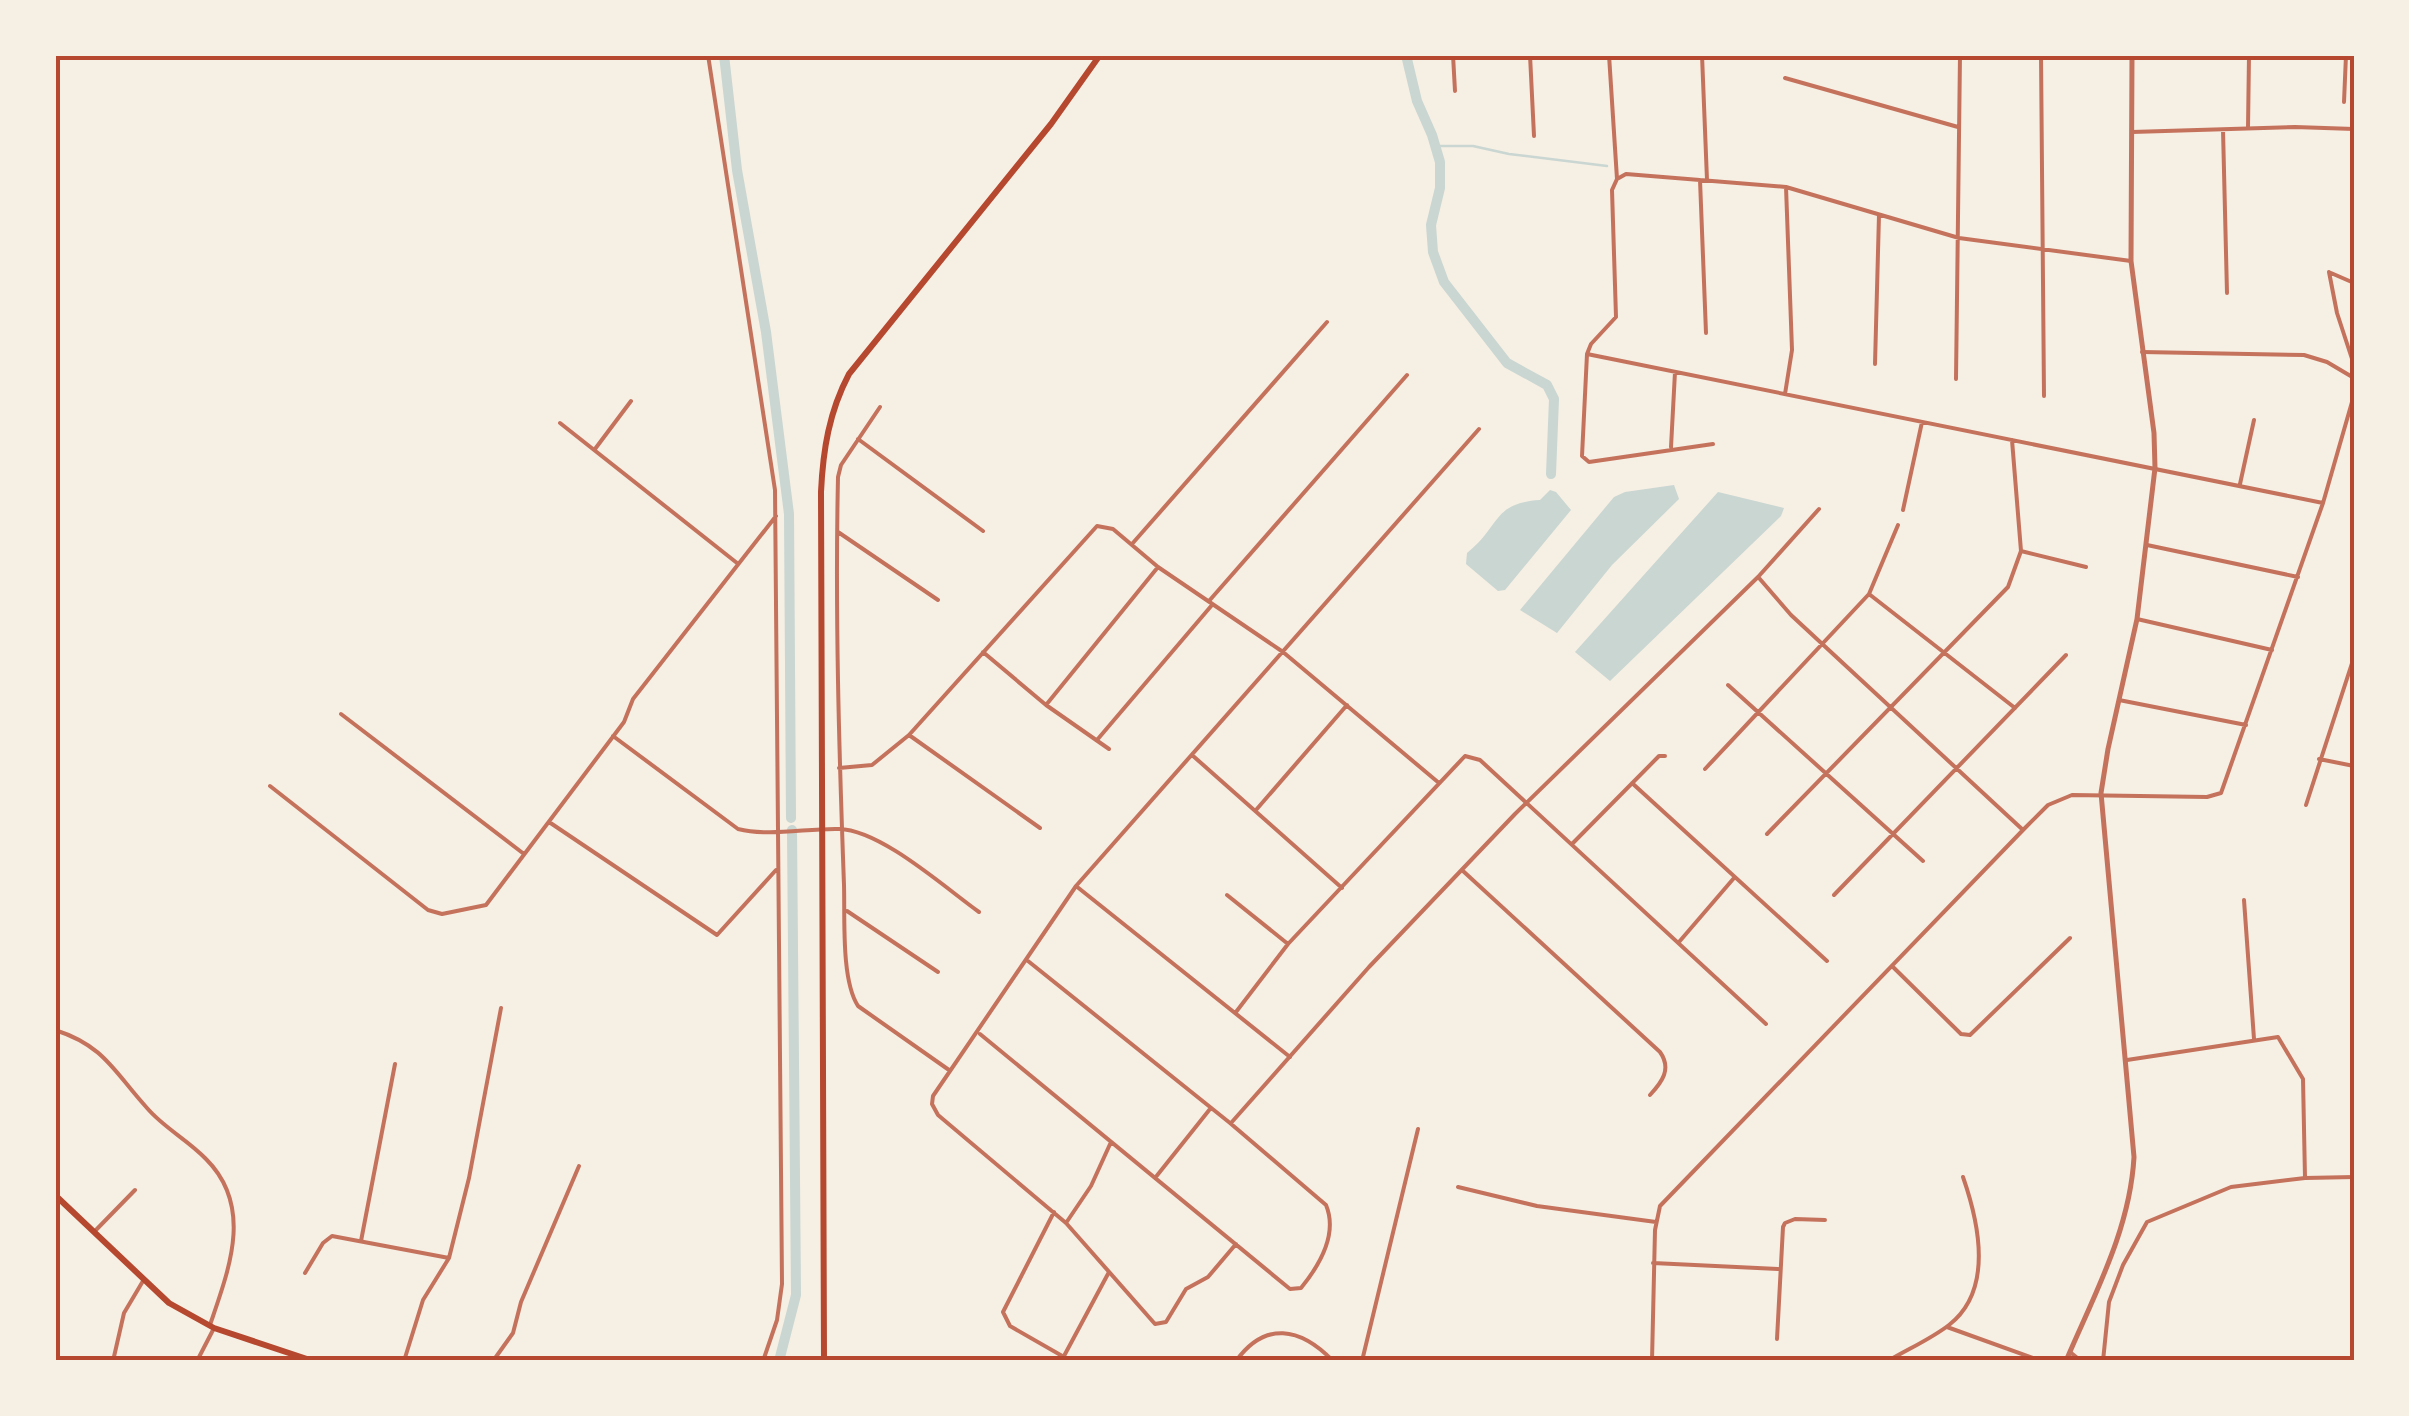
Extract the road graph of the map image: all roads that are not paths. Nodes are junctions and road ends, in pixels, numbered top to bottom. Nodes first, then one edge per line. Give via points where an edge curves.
1 (708, 55) edge
2 (1100, 55) edge
3 (1453, 55) edge
4 (1530, 55) edge
5 (1609, 55) edge
6 (1702, 55) edge
7 (1960, 55) edge
8 (2041, 55) edge
9 (2132, 55) edge
10 (2249, 55) edge
11 (2346, 55) edge
12 (1785, 78) dead end
13 (1455, 91) dead end
14 (2344, 102) dead end
15 (1960, 128) junction
16 (2248, 128) junction
17 (2354, 129) edge
18 (2223, 130) junction
19 (2132, 132) junction
20 (1534, 136) dead end
21 (1616, 179) junction
22 (1704, 180) junction
23 (1786, 186) junction
24 (1879, 215) junction
25 (1959, 238) junction
26 (2043, 250) junction
27 (2132, 261) junction
28 (2354, 282) edge
29 (2227, 293) dead end
30 (1327, 322) dead end
31 (1706, 333) dead end
32 (2142, 352) junction
33 (1587, 354) junction
34 (1875, 364) dead end
35 (2354, 365) edge
36 (1675, 372) junction
37 (1407, 375) dead end
38 (2354, 378) edge
39 (1956, 379) dead end
40 (1785, 394) junction
41 (2044, 396) dead end
42 (2354, 398) edge
43 (630, 401) dead end
44 (880, 407) dead end
45 (2254, 420) dead end
46 (1922, 422) junction
47 (560, 423) dead end
48 (1478, 428) dead end
49 (858, 439) junction
50 (2012, 440) junction
51 (1713, 444) dead end
52 (595, 449) junction
53 (1671, 449) junction
54 (2155, 468) junction
55 (2240, 486) junction
56 (2323, 503) junction
57 (1819, 509) dead end
58 (1904, 510) dead end
59 (776, 516) junction
60 (1898, 525) dead end
61 (983, 530) dead end
62 (838, 532) junction
63 (2146, 544) junction
64 (1132, 545) junction
65 (2020, 551) junction
66 (737, 563) junction
67 (2086, 567) dead end
68 (1158, 568) junction
69 (1758, 577) junction
70 (2298, 577) junction
71 (1869, 594) junction
72 (938, 600) dead end
73 (1210, 604) junction
74 (2137, 619) junction
75 (1823, 644) junction
76 (2272, 650) junction
77 (984, 652) junction
78 (1283, 652) junction
79 (1943, 654) junction
80 (2066, 654) dead end
81 (2354, 657) edge
82 (2344, 684) junction
83 (1728, 685) dead end
84 (2354, 687) edge
85 (2119, 700) junction
86 (1046, 705) junction
87 (1347, 705) junction
88 (2014, 708) junction
89 (1891, 709) junction
90 (1760, 712) junction
91 (341, 714) dead end
92 (2246, 725) junction
93 (909, 735) junction
94 (613, 736) junction
95 (1097, 740) junction
96 (1109, 749) dead end
97 (1192, 756) junction
98 (1665, 756) dead end
99 (2318, 759) junction
100 (2354, 766) edge
101 (840, 768) junction
102 (1704, 769) dead end
103 (1957, 770) junction
104 (1827, 775) junction
105 (1439, 783) junction
106 (1632, 783) junction
107 (270, 786) dead end
108 (2101, 793) junction
109 (1528, 802) junction
110 (2306, 805) dead end
111 (1256, 810) junction
112 (549, 822) junction
113 (842, 828) junction
114 (1040, 828) dead end
115 (822, 829) junction
116 (2023, 830) junction
117 (778, 831) junction
118 (1892, 833) junction
119 (1768, 834) dead end
120 (1572, 844) junction
121 (525, 854) junction
122 (1924, 861) dead end
123 (778, 867) junction
124 (1462, 871) junction
125 (1734, 878) junction
126 (1076, 886) junction
127 (1342, 888) junction
128 (1227, 895) dead end
129 (1834, 895) dead end
130 (2244, 900) dead end
131 (845, 910) junction
132 (979, 912) dead end
133 (2070, 938) dead end
134 (1678, 943) junction
135 (1288, 944) junction
136 (1028, 961) junction
137 (1827, 961) dead end
138 (1891, 966) junction
139 (938, 972) dead end
140 (502, 1008) dead end
141 (1236, 1012) junction
142 (1766, 1024) dead end
143 (55, 1030) edge
144 (978, 1033) junction
145 (2254, 1039) junction
146 (1290, 1057) junction
147 (2127, 1060) junction
148 (395, 1064) dead end
149 (949, 1070) junction
150 (1650, 1095) dead end
151 (1210, 1109) junction
152 (1230, 1123) junction
153 (1418, 1129) dead end
154 (1111, 1142) junction
155 (578, 1166) dead end
156 (1963, 1177) dead end
157 (2354, 1177) edge
158 (1155, 1178) junction
159 (2305, 1178) junction
160 (1458, 1187) dead end
161 (136, 1190) dead end
162 (56, 1198) edge
163 (1054, 1212) junction
164 (1825, 1220) dead end
165 (1066, 1222) junction
166 (1656, 1222) junction
167 (94, 1232) junction
168 (361, 1240) junction
169 (1236, 1244) junction
170 (449, 1258) junction
171 (1653, 1262) junction
172 (1780, 1269) junction
173 (1109, 1272) junction
174 (305, 1273) dead end
175 (144, 1281) junction
176 (212, 1326) junction
177 (1947, 1327) junction
178 (1777, 1339) dead end
179 (2070, 1352) junction
180 (1064, 1357) junction
181 (113, 1361) edge
182 (197, 1361) edge
183 (313, 1361) edge
184 (404, 1361) edge
185 (492, 1361) edge
186 (763, 1361) edge
187 (824, 1361) edge
188 (1072, 1361) edge
189 (1236, 1361) edge
190 (1333, 1361) edge
191 (1362, 1361) edge
192 (1652, 1361) edge
193 (1728, 1361) edge
194 (1757, 1361) edge
195 (1888, 1361) edge
196 (2041, 1361) edge
197 (2066, 1361) edge
198 (2081, 1361) edge
199 (2103, 1361) edge

1 - 59 street
2 - 115 main road via 839,394 821,492
3 - 13 street
4 - 20 street
5 - 21 street
6 - 22 street
7 - 15 street
8 - 26 street
9 - 19 street
10 - 16 street
11 - 14 street
12 - 15 street
15 - 25 street
16 - 17 street
16 - 18 street
18 - 19 street
18 - 29 street
19 - 27 street
21 - 22 street via 1626,174
21 - 33 street via 1616,317
22 - 23 street
22 - 31 street
23 - 24 street
23 - 40 street via 1792,350
24 - 25 street
24 - 34 street
25 - 26 street
25 - 39 street
26 - 27 street
26 - 41 street
27 - 32 street
28 - 35 street via 2328,272
30 - 64 street
32 - 38 street via 2304,356
32 - 54 street
33 - 36 street
33 - 53 street via 1585,460
36 - 40 street
36 - 53 street
37 - 73 street
40 - 46 street
42 - 56 street
43 - 52 street
44 - 49 street
45 - 55 street
46 - 50 street
46 - 58 street
47 - 52 street
48 - 78 street
49 - 61 street
49 - 62 street via 838,477
50 - 54 street
50 - 65 street
51 - 53 street
52 - 66 street
54 - 55 street
54 - 63 street
55 - 56 street
56 - 70 street
57 - 69 street
59 - 66 street
59 - 117 street
60 - 71 street
62 - 72 street
62 - 101 street
63 - 70 street
63 - 74 street
64 - 68 street
64 - 77 street via 1112,528 1097,526
65 - 67 street
65 - 79 street via 2008,587
66 - 94 street
68 - 73 street
68 - 86 street
69 - 75 street
69 - 109 street
70 - 76 street
71 - 75 street
71 - 79 street
73 - 78 street
73 - 95 street
74 - 76 street
74 - 85 street
75 - 89 street
75 - 90 street
76 - 92 street
77 - 86 street
77 - 93 street
78 - 87 street
78 - 97 street
79 - 88 street
79 - 89 street
80 - 88 street
81 - 82 street
82 - 84 street
82 - 99 street
83 - 90 street
85 - 92 street
85 - 108 street
86 - 95 street
87 - 105 street
87 - 111 street
88 - 103 street
89 - 103 street
89 - 104 street
90 - 102 street
90 - 104 street
91 - 121 street
92 - 108 street via 2217,796
93 - 101 street via 872,766
93 - 114 street
94 - 112 street
94 - 117 street via 738,829
95 - 96 street
97 - 111 street
97 - 126 street
98 - 106 street
99 - 100 street
99 - 110 street
101 - 113 street
103 - 116 street
103 - 118 street
104 - 118 street
104 - 119 street
105 - 109 street via 1465,756 1476,757
105 - 127 street
106 - 120 street
106 - 125 street
107 - 121 street via 428,910 442,914 486,904
108 - 116 street via 2059,799
108 - 147 street
109 - 120 street
109 - 124 street
111 - 127 street
112 - 121 street
112 - 123 street via 717,935
113 - 115 street
113 - 131 street
113 - 132 street via 869,834
115 - 117 street
115 - 187 main road
116 - 138 street
117 - 123 street
118 - 122 street
118 - 129 street
120 - 134 street
123 - 186 street via 782,1284
124 - 146 street
124 - 150 street via 1660,1052 1664,1077
125 - 134 street
125 - 137 street
126 - 136 street
126 - 141 street
127 - 135 street
128 - 135 street
130 - 145 street
131 - 139 street
131 - 149 street via 851,994 858,1006
133 - 138 street via 1970,1035
134 - 142 street
135 - 141 street
136 - 144 street
136 - 151 street
138 - 166 street via 1670,1192
140 - 170 street
141 - 146 street
143 - 176 street via 94,1047 227,1187 235,1234
144 - 149 street
144 - 154 street
145 - 147 street
145 - 159 street via 2278,1038 2296,1064 2304,1086
146 - 152 street
147 - 179 street via 2134,1134 2130,1195
148 - 168 street
149 - 163 street via 932,1099 938,1115
151 - 152 street
151 - 158 street
152 - 169 street via 1326,1205 1330,1216 1322,1261 1297,1290
153 - 191 street
154 - 158 street
154 - 165 street
155 - 185 street via 513,1333
156 - 177 street via 1977,1231 1976,1279 1970,1300
157 - 159 street
158 - 169 street
159 - 199 street via 2231,1187 2146,1222 2109,1302
160 - 166 street
161 - 167 street
162 - 167 main road
163 - 165 street
163 - 180 street via 1003,1312 1010,1326
164 - 172 street via 1785,1222
165 - 173 street
166 - 171 street
167 - 175 main road
168 - 170 street
168 - 174 street via 328,1238
169 - 173 street via 1160,1324 1150,1321
170 - 184 street via 423,1300
171 - 172 street
171 - 192 street
172 - 178 street
173 - 180 street
175 - 176 main road
175 - 181 street via 124,1313
176 - 182 street
176 - 183 main road
177 - 195 street
177 - 196 street
179 - 197 street
179 - 198 street
180 - 188 street
189 - 190 street via 1253,1341 1274,1332 1312,1343
193 - 194 street

